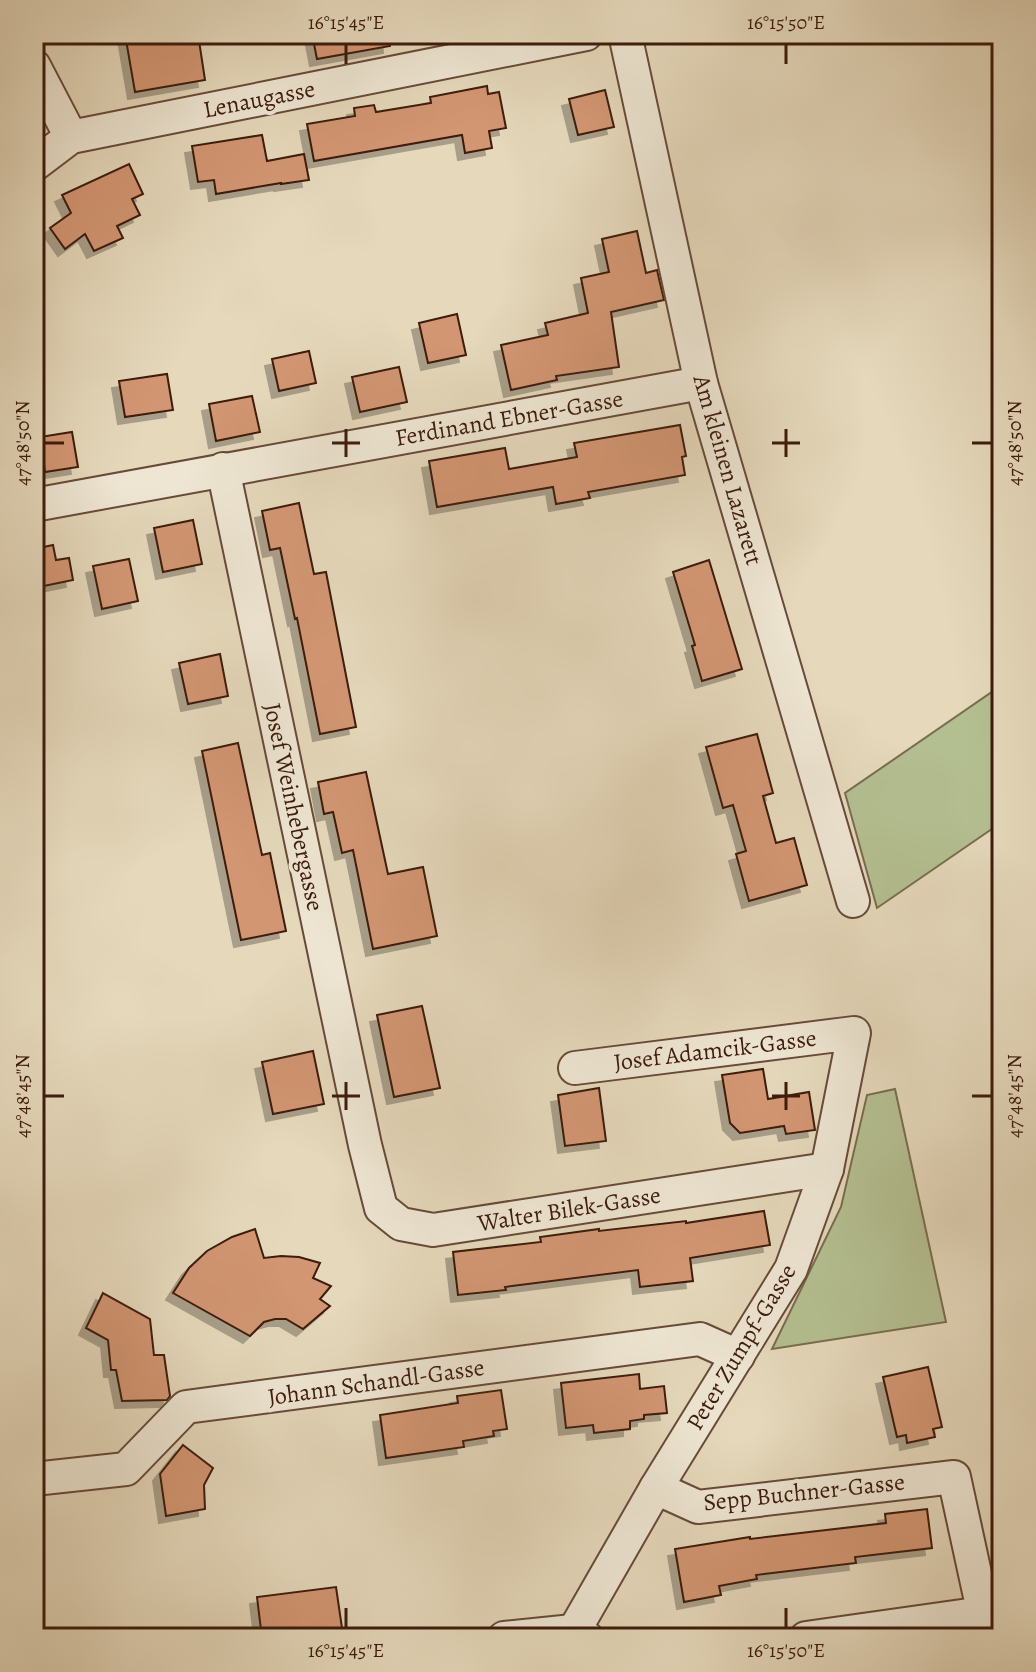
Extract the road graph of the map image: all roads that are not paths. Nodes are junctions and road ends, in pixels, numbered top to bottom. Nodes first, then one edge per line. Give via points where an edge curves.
1 (586, 34) edge
2 (625, 34) edge
3 (34, 66) edge
4 (71, 137) junction
5 (34, 165) edge
6 (701, 383) junction
7 (223, 469) junction
8 (34, 505) edge
9 (853, 901) dead end
10 (854, 1033) joint
11 (575, 1068) dead end
12 (365, 1145) joint
13 (827, 1169) junction
14 (738, 1356) junction
15 (34, 1479) edge
16 (656, 1488) junction
17 (986, 1626) edge
18 (577, 1636) edge
19 (504, 1638) edge
20 (806, 1638) edge

1 - 4 street, Lenaugasse
2 - 6 street, Am kleinen Lazarett
3 - 4 street
4 - 5 street, Lenaugasse
6 - 7 street, Ferdinand Ebner-Gasse
6 - 9 street, Am kleinen Lazarett
7 - 8 street, Ferdinand Ebner-Gasse
7 - 12 street, Josef Weinhebergasse
10 - 11 street, Josef Adamcik-Gasse
10 - 13 street, Peter Zumpf-Gasse
12 - 13 street, Walter Bilek-Gasse via 381,1208 401,1224 433,1230
13 - 14 street, Peter Zumpf-Gasse via 791,1269
14 - 15 street, Johann Schandl-Gasse via 700,1339 186,1407 126,1469
14 - 16 street, Peter Zumpf-Gasse
16 - 17 street, Sepp Buchner-Gasse via 698,1507 954,1477
16 - 18 street, Peter Zumpf-Gasse
17 - 20 street
18 - 19 street

